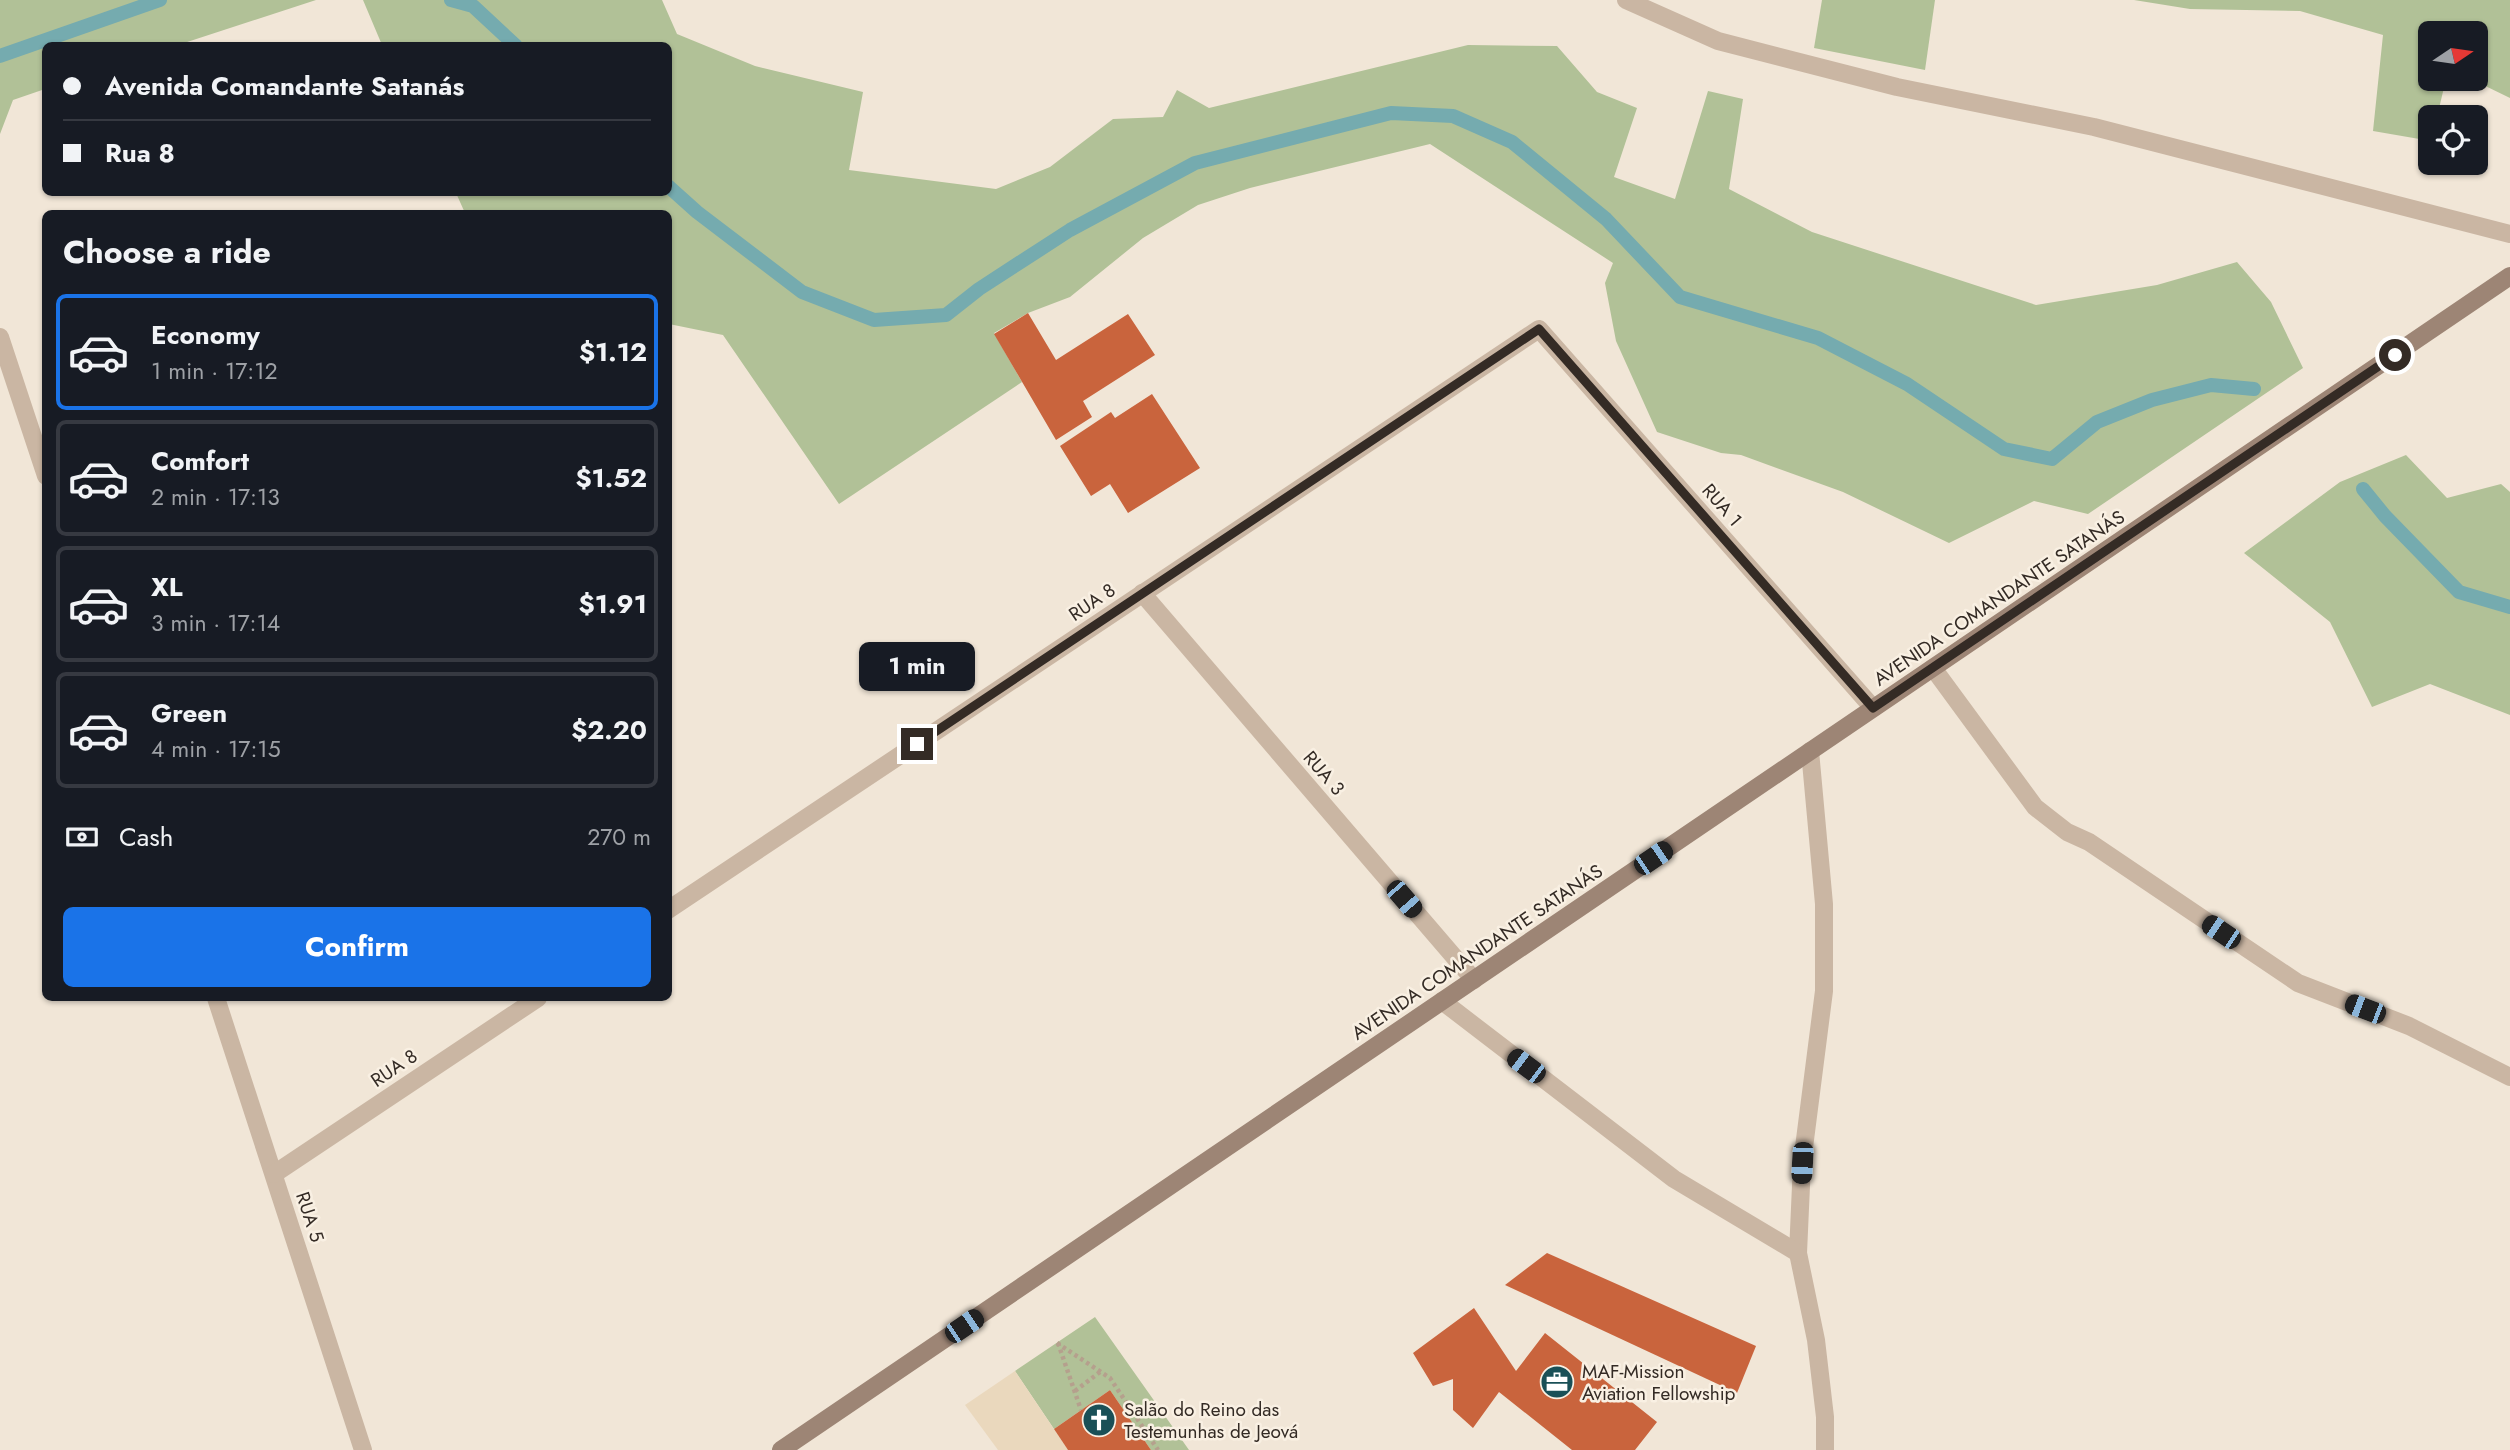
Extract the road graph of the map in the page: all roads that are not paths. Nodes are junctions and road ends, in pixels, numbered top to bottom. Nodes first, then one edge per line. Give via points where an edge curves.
1 (1626, 0) edge
2 (2510, 234) edge
3 (2510, 276) edge
4 (1539, 329) joint
5 (0, 337) edge
6 (42, 464) edge
7 (1142, 593) junction
8 (1933, 668) junction
9 (1873, 708) junction
10 (1810, 751) junction
11 (672, 907) edge
12 (1474, 980) junction
13 (217, 1001) edge
14 (534, 1001) edge
15 (1442, 1002) junction
16 (2510, 1077) edge
17 (274, 1174) junction
18 (1798, 1253) junction
19 (363, 1450) edge
20 (781, 1450) edge
21 (1825, 1450) edge

1 - 2 street via 1718,41 1897,87 2094,127
3 - 8 street, AVENIDA COMANDANTE SATANÁS
4 - 7 street, RUA 8
4 - 9 street, RUA 1
5 - 6 street
7 - 11 street, RUA 8
7 - 12 street, RUA 3
8 - 9 street, AVENIDA COMANDANTE SATANÁS
8 - 16 street via 2035,807 2067,832 2089,842 2298,983 2409,1026
9 - 10 street, AVENIDA COMANDANTE SATANÁS
10 - 12 street, AVENIDA COMANDANTE SATANÁS
10 - 18 street via 1824,904 1824,991 1802,1163
12 - 15 street, AVENIDA COMANDANTE SATANÁS
13 - 17 street, RUA 5
14 - 17 street, RUA 8
15 - 18 street via 1674,1179
15 - 20 street, AVENIDA COMANDANTE SATANÁS
17 - 19 street, RUA 5
18 - 21 street via 1816,1340

